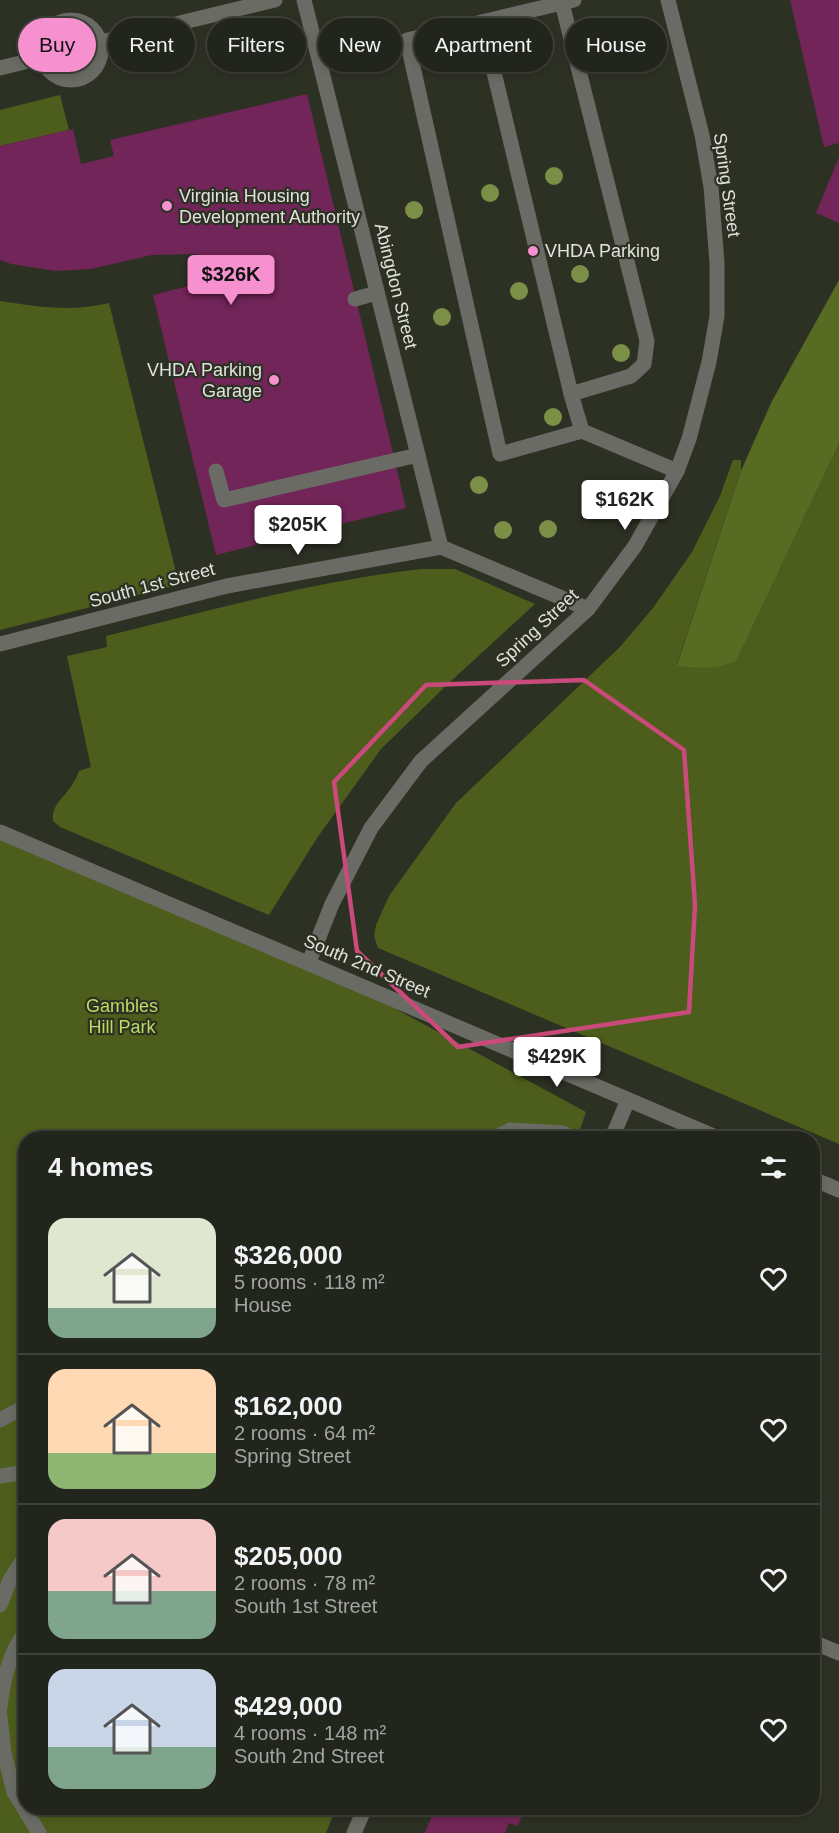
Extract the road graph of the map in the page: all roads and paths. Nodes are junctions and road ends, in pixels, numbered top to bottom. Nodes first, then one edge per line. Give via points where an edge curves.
1 (275, 0) edge
2 (304, 0) edge
3 (668, 0) edge
4 (568, 2) edge
5 (499, 18) edge
6 (96, 34) edge
7 (414, 38) edge
8 (100, 42) junction
9 (18, 64) edge
10 (96, 68) edge
11 (0, 69) edge
12 (414, 71) edge
13 (50, 72) edge
14 (93, 72) edge
15 (414, 72) edge
16 (494, 72) edge
17 (377, 293) junction
18 (355, 299) dead end
19 (571, 394) junction
20 (582, 431) junction
21 (418, 456) junction
22 (216, 471) dead end
23 (677, 471) junction
24 (441, 547) junction
25 (588, 609) junction
26 (0, 644) edge
27 (0, 832) edge
28 (309, 963) junction
29 (628, 1100) junction
30 (508, 1131) edge
31 (527, 1131) edge
32 (615, 1131) edge
33 (701, 1131) edge
34 (820, 1182) edge
35 (839, 1190) edge
36 (18, 1410) edge
37 (0, 1420) edge
38 (18, 1473) edge
39 (0, 1476) edge
40 (18, 1568) edge
41 (0, 1605) edge
42 (18, 1641) edge
43 (820, 1645) edge
44 (6, 1652) edge
45 (839, 1653) edge
46 (0, 1708) edge
47 (0, 1716) edge
48 (18, 1797) edge
49 (28, 1815) edge
50 (362, 1815) edge
51 (39, 1833) edge
52 (354, 1833) edge

1 - 8 street
2 - 17 street, Abingdon Street
3 - 23 street, Spring Street via 702,135 717,263 717,316 709,362
4 - 5 street
4 - 19 street via 647,341 644,364 631,376
6 - 8 street
7 - 12 street via 407,40
8 - 10 street via 102,54
9 - 11 street
13 - 14 street via 67,81 79,80
15 - 20 street via 500,454
16 - 19 street
17 - 18 street
17 - 21 street, Abingdon Street
19 - 20 street
20 - 23 street
21 - 22 street via 224,500
21 - 24 street, Abingdon Street
23 - 25 street, Spring Street via 635,546
24 - 25 street
24 - 26 street, South 1st Street via 227,586
25 - 28 street, Spring Street via 421,761 371,828 332,904
27 - 28 street, South 2nd Street
28 - 29 street, South 2nd Street
29 - 32 street
29 - 33 street, South 2nd Street
30 - 31 street
34 - 35 street
36 - 37 street
38 - 39 street
40 - 41 street
42 - 44 street
43 - 45 street
44 - 46 street
47 - 48 street via 4,1753
49 - 51 street
50 - 52 street

